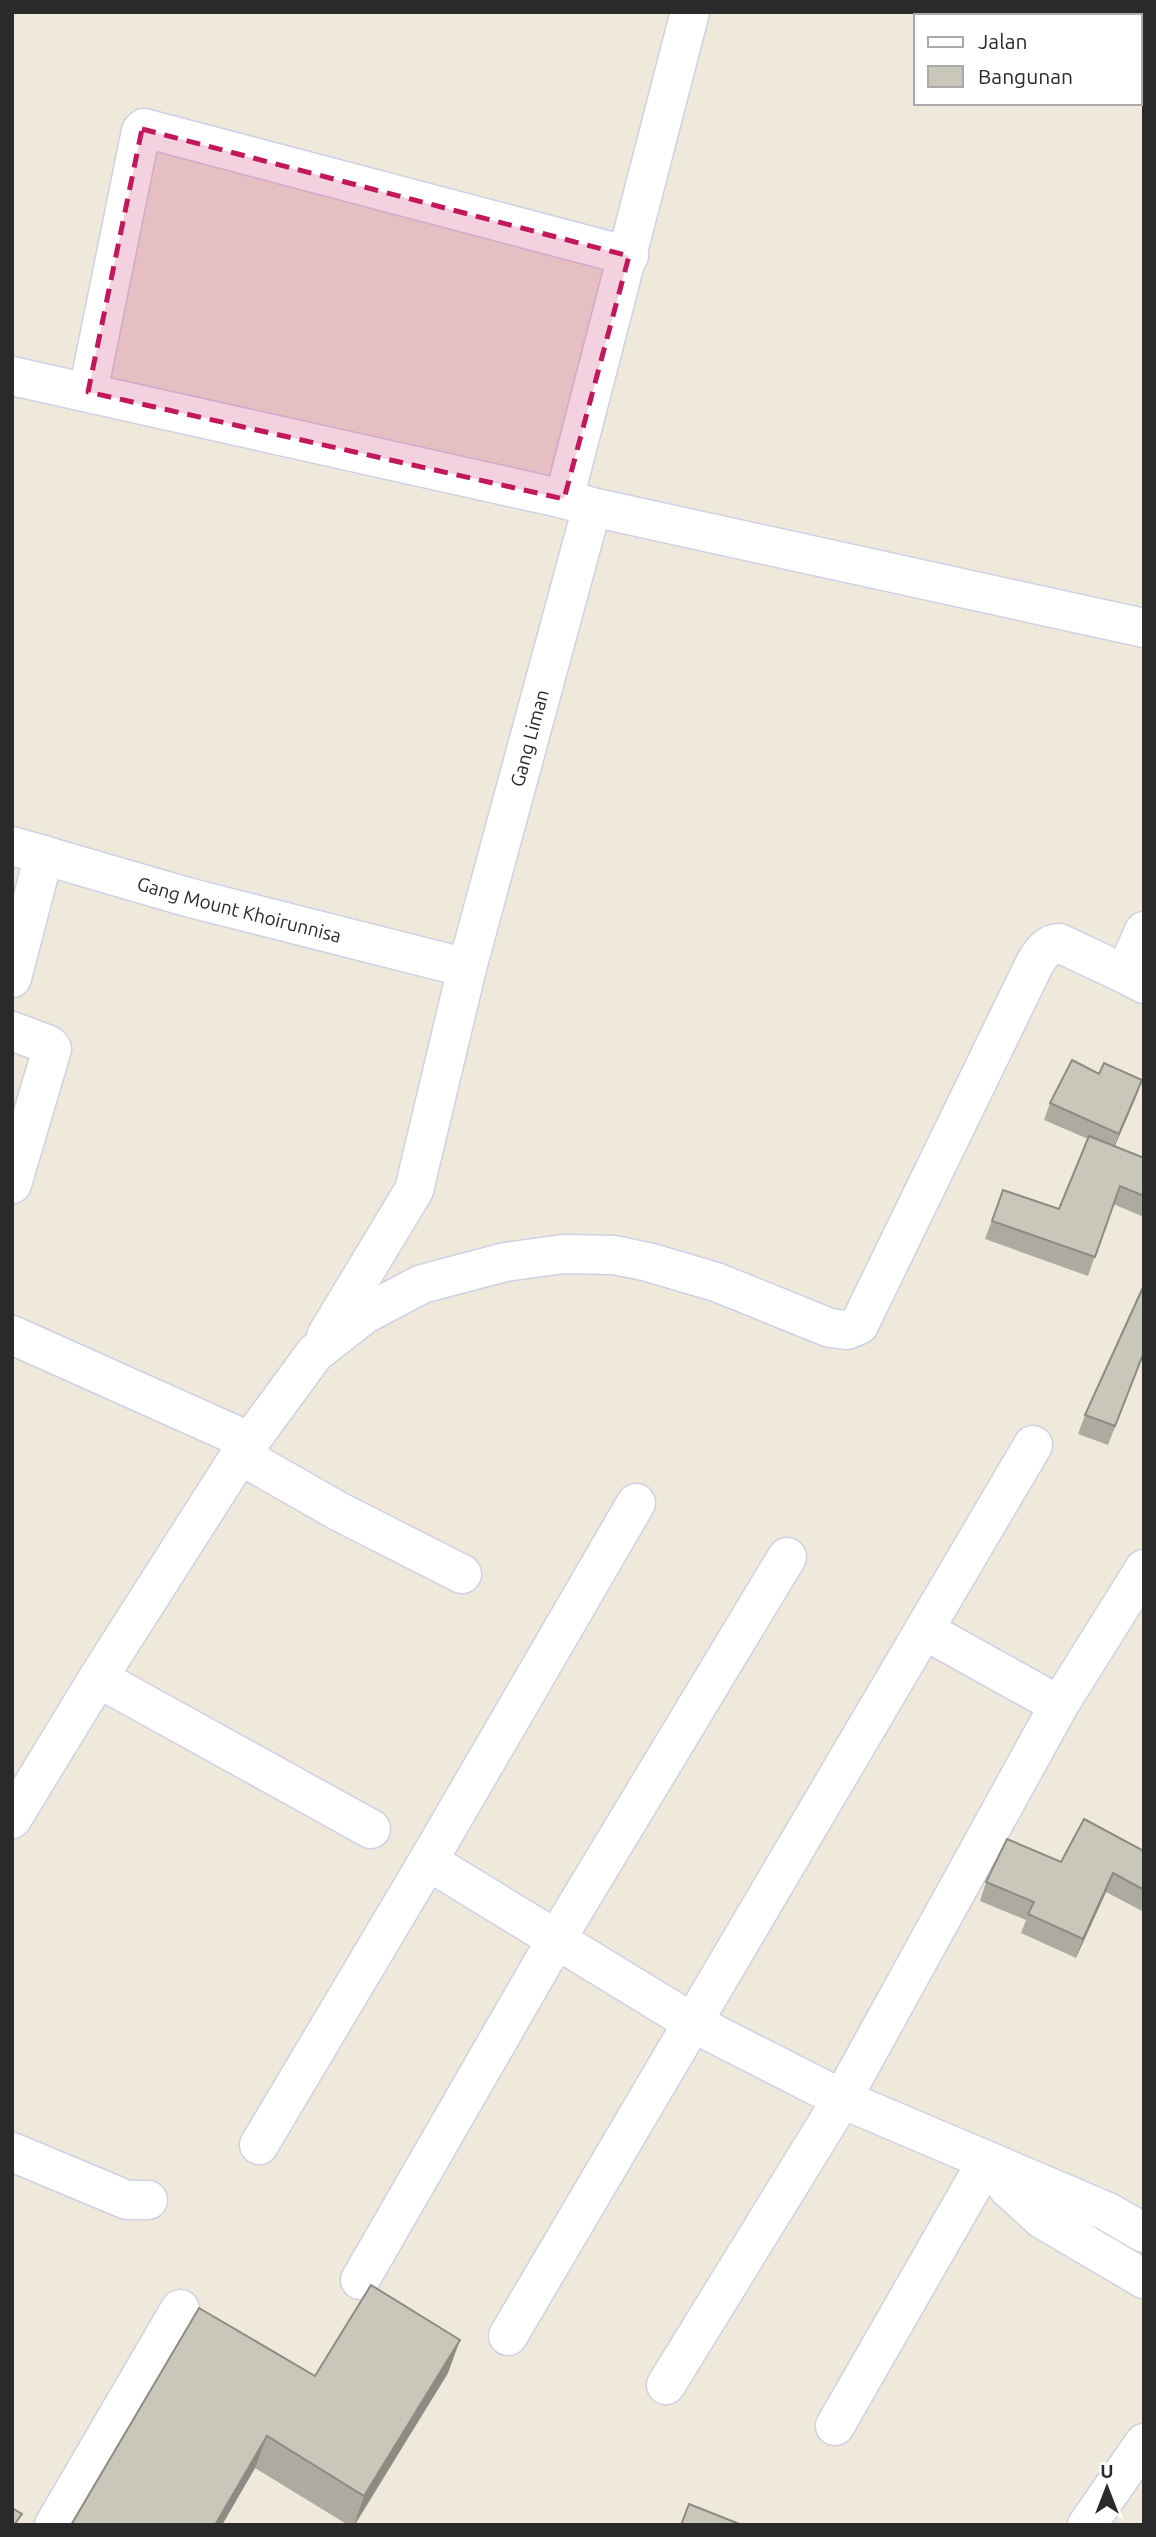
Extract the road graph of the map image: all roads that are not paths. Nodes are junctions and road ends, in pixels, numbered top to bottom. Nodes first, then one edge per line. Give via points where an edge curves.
1 (690, 12) edge
2 (629, 256) junction
3 (12, 376) edge
4 (88, 392) junction
5 (578, 503) junction
6 (1144, 628) edge
7 (28, 850) edge
8 (1144, 931) edge
9 (467, 968) junction
10 (12, 978) edge
11 (1135, 979) edge
12 (12, 1031) edge
13 (12, 1184) edge
14 (12, 1335) edge
15 (316, 1353) junction
16 (1033, 1445) dead end
17 (246, 1448) junction
18 (636, 1503) dead end
19 (787, 1557) dead end
20 (1144, 1569) edge
21 (462, 1574) dead end
22 (925, 1630) junction
23 (98, 1678) junction
24 (1059, 1705) junction
25 (12, 1819) edge
26 (371, 1829) dead end
27 (428, 1861) junction
28 (557, 1938) junction
29 (693, 2023) junction
30 (842, 2099) junction
31 (259, 2145) dead end
32 (12, 2152) edge
33 (994, 2164) junction
34 (148, 2200) dead end
35 (1144, 2233) edge
36 (1144, 2279) edge
37 (360, 2280) dead end
38 (180, 2309) dead end
39 (508, 2336) dead end
40 (666, 2385) dead end
41 (835, 2426) dead end
42 (1144, 2443) edge
43 (54, 2525) edge
44 (1087, 2525) edge

1 - 2 street, Gang Liman
2 - 4 street via 144,128
2 - 5 street, Gang Liman
3 - 4 street
4 - 5 street
5 - 6 street
5 - 9 street, Gang Liman
7 - 9 street, Gang Mount Khoirunnisa via 187,897
7 - 10 street
8 - 11 street
9 - 15 street, Gang Liman via 414,1190
11 - 15 street via 1071,947 1054,943 1045,948 859,1325 847,1330 830,1328 716,1282 648,1262 614,1255 563,1254 505,1262 422,1284 365,1314
12 - 13 street via 49,1045 52,1054
14 - 17 street
15 - 17 street
16 - 22 street
17 - 21 street via 338,1511
17 - 23 street
18 - 27 street
19 - 28 street
20 - 24 street
22 - 24 street
22 - 29 street
23 - 25 street
23 - 26 street
24 - 30 street
27 - 28 street
27 - 31 street
28 - 29 street
28 - 37 street
29 - 30 street
29 - 39 street
30 - 33 street
30 - 40 street
32 - 34 street via 127,2200
33 - 35 street via 1108,2212
33 - 36 street via 1007,2187 1042,2219
33 - 41 street
38 - 43 street
42 - 44 street

